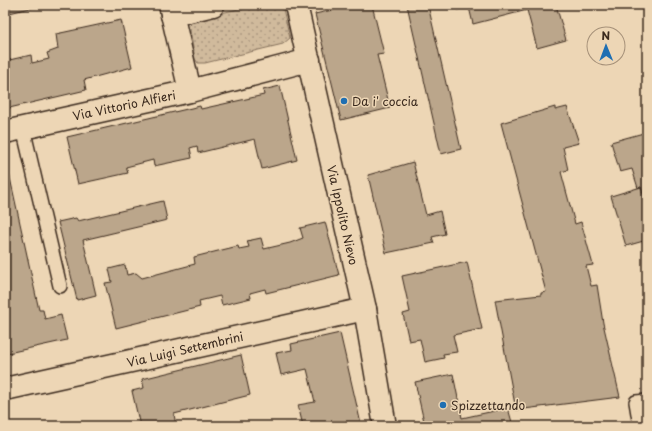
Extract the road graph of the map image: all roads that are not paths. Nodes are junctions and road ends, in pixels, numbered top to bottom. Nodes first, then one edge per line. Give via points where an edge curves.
1 (213, 5) edge
2 (296, 5) edge
3 (171, 10) edge
4 (309, 60) junction
5 (190, 91) junction
6 (14, 130) edge
7 (60, 286) dead end
8 (365, 309) junction
9 (5, 389) edge
10 (647, 401) edge
11 (385, 426) edge
12 (640, 426) edge

1 - 3 street
2 - 4 street, Via Ippolito Nievo
3 - 5 street, Via Vittorio Alfieri
4 - 5 street
4 - 8 street, Via Ippolito Nievo
5 - 6 street, Via Vittorio Alfieri
6 - 7 lane
8 - 9 street, Via Luigi Settembrini
8 - 11 street, Via Ippolito Nievo
10 - 12 lane via 636,402

